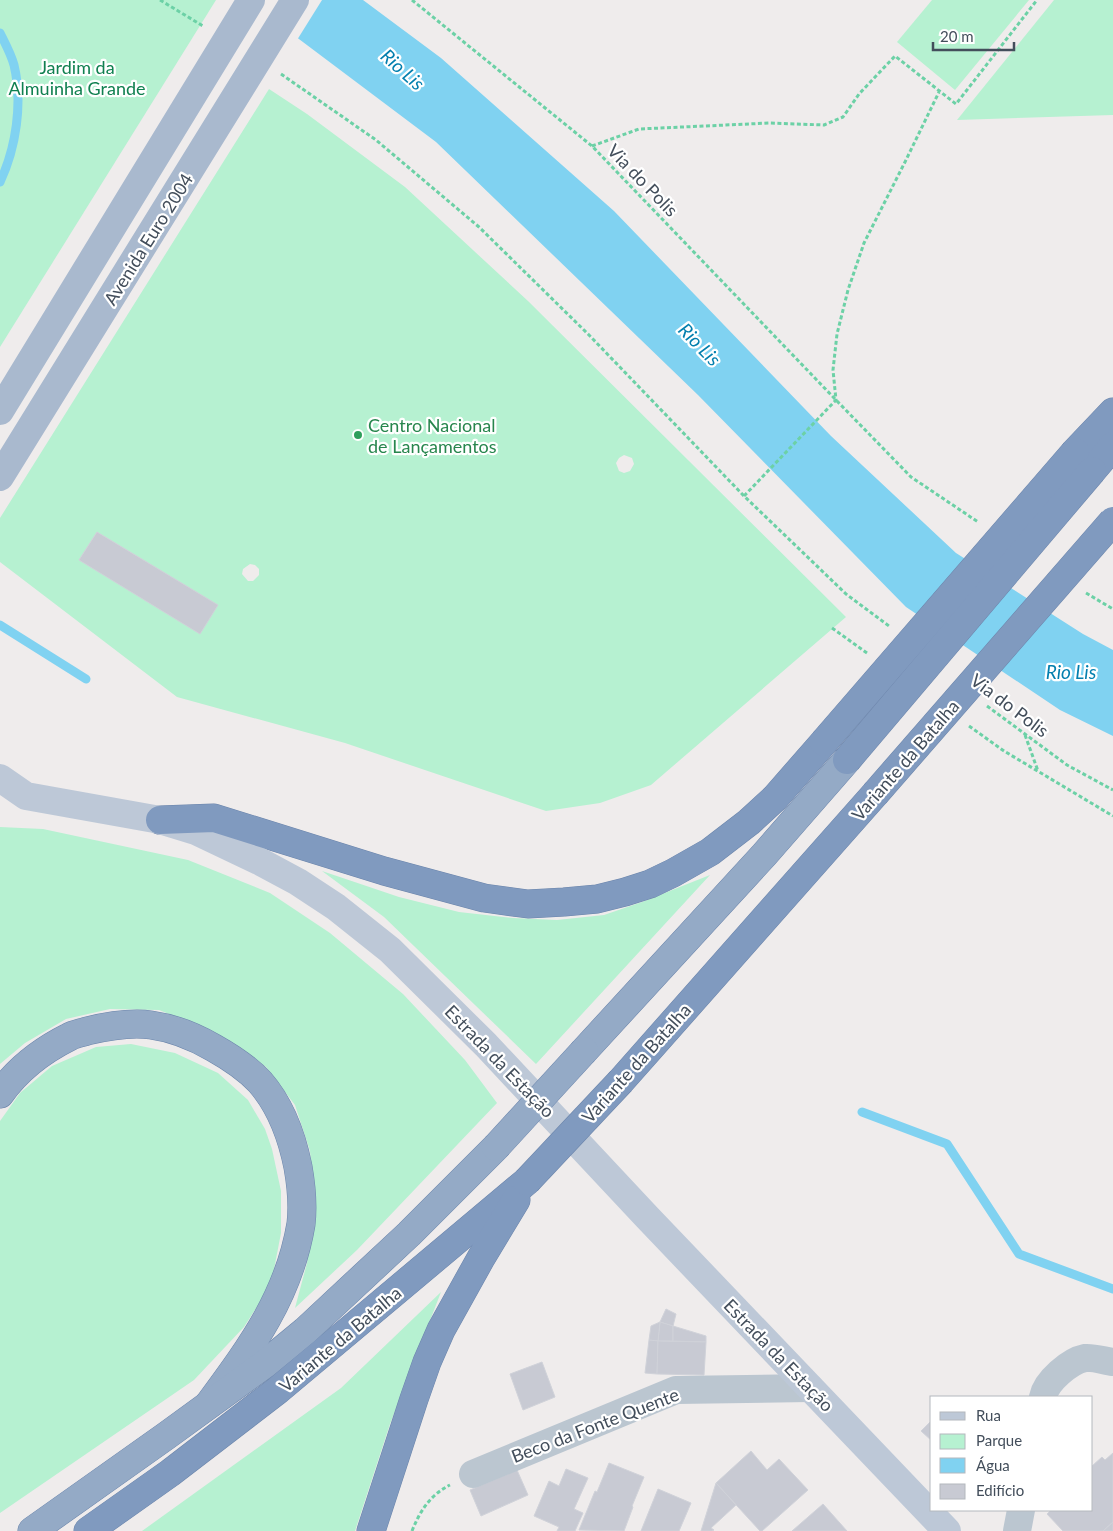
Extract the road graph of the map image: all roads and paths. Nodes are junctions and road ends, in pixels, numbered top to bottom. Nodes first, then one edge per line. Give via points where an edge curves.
1 (160, 0) edge
2 (251, 0) edge
3 (296, 0) edge
4 (412, 0) edge
5 (1037, 0) edge
6 (205, 27) dead end
7 (277, 72) dead end
8 (939, 92) junction
9 (592, 146) junction
10 (836, 400) junction
11 (0, 411) edge
12 (1113, 412) edge
13 (1113, 446) edge
14 (1084, 462) junction
15 (0, 477) edge
16 (744, 496) junction
17 (1113, 522) edge
18 (986, 526) dead end
19 (1085, 592) dead end
20 (1113, 609) edge
21 (890, 626) dead end
22 (986, 705) dead end
23 (1024, 733) junction
24 (1038, 772) dead end
25 (0, 778) edge
26 (1113, 790) edge
27 (26, 796) junction
28 (0, 804) edge
29 (160, 820) junction
30 (0, 1094) edge
31 (527, 1181) junction
32 (1113, 1362) edge
33 (810, 1388) junction
34 (1043, 1396) edge
35 (209, 1404) junction
36 (473, 1474) joint
37 (1021, 1511) edge
38 (32, 1531) edge
39 (88, 1531) edge
40 (371, 1531) edge
41 (412, 1531) edge
42 (947, 1531) edge
43 (1017, 1531) edge

1 - 6 path
2 - 11 main road, Avenida Euro 2004, bridge
3 - 15 main road, Avenida Euro 2004, bridge
4 - 9 path, Via do Polis
5 - 8 path via 956,104
7 - 16 path via 376,140 479,227 589,335
8 - 9 path via 894,56 843,117 824,125 770,123 639,129
8 - 10 path via 860,252 837,334 832,370
9 - 10 path, Via do Polis
10 - 16 path
10 - 18 path, Via do Polis via 912,477
12 - 14 highway
13 - 14 highway
14 - 29 highway, bridge via 775,798 710,852 650,884 596,899 528,904 484,898 384,871 214,818
14 - 35 highway, bridge via 847,760 496,1147 305,1331
16 - 21 path via 846,594
17 - 31 highway, Variante da Batalha, bridge via 621,1080
19 - 20 path
22 - 23 path, Via do Polis
23 - 24 path
23 - 26 path, Via do Polis via 1067,765
25 - 27 main road, Estrada da Estação
27 - 28 main road, Estrada da Estação
27 - 29 main road, Estrada da Estação
29 - 33 main road, Estrada da Estação via 196,830 298,882 390,950 486,1045
30 - 35 highway via 36,1058 71,1036 112,1025 150,1025 193,1036 229,1056 260,1082 281,1113 293,1145 300,1181 301,1222 292,1262 274,1306 255,1340
31 - 39 highway, Variante da Batalha via 278,1390
31 - 40 highway via 441,1330 414,1399
32 - 34 street via 1086,1358 1069,1364 1053,1379
33 - 36 street, Beco da Fonte Quente via 676,1390
33 - 42 main road, Estrada da Estação
35 - 38 highway
36 - 41 path via 430,1499
37 - 43 street

